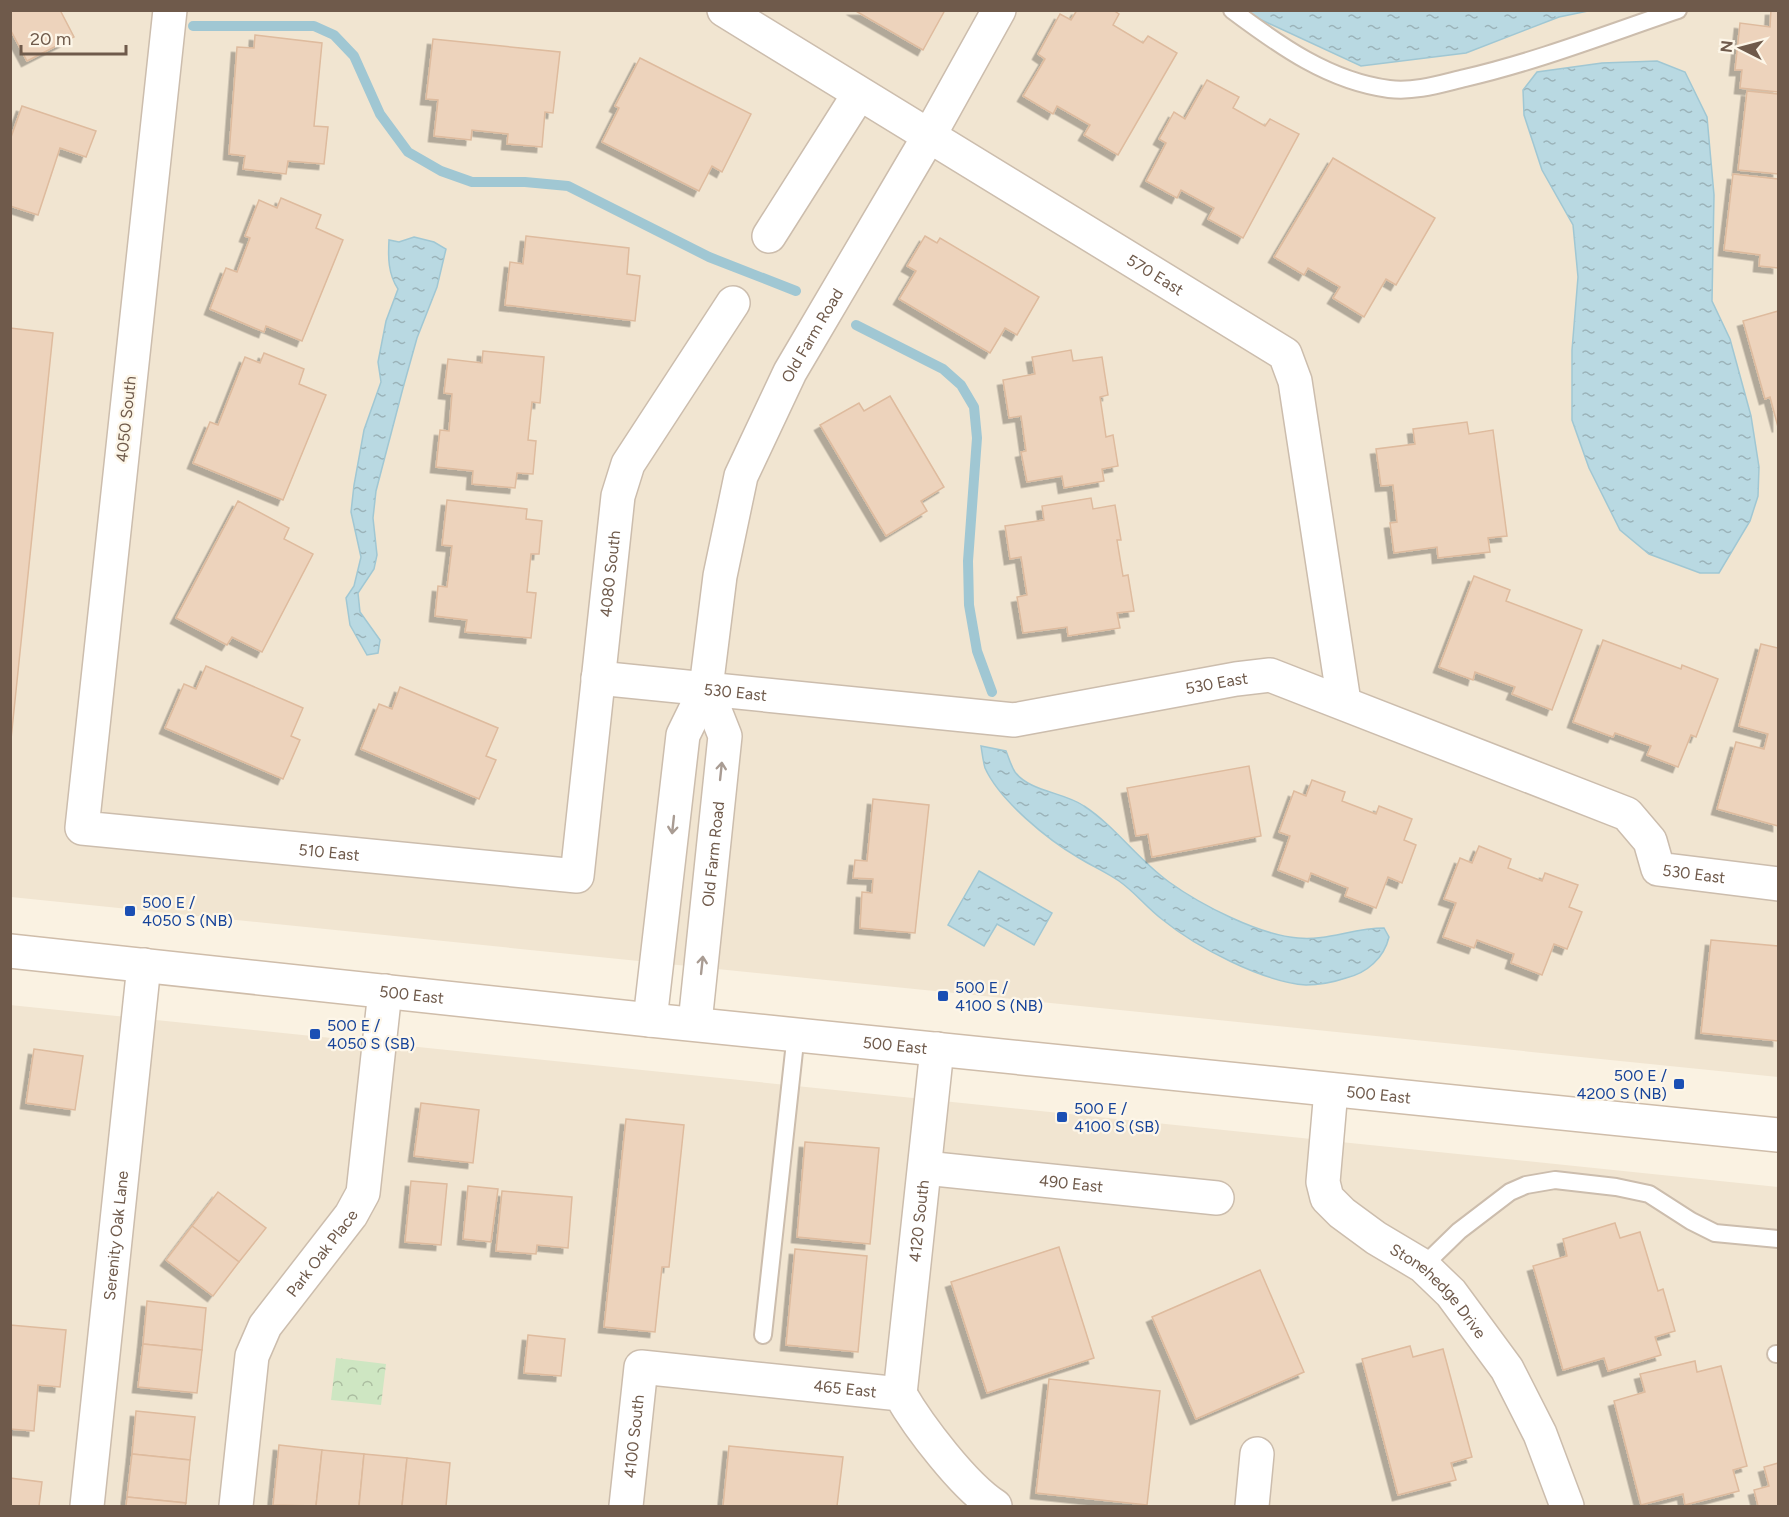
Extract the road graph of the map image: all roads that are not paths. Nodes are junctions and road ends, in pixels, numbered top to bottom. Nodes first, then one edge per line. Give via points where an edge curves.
1 (170, 10) edge
2 (724, 10) edge
3 (999, 10) edge
4 (1232, 10) edge
5 (1678, 10) edge
6 (859, 94) junction
7 (929, 136) junction
8 (769, 236) dead end
9 (733, 303) dead end
10 (598, 678) junction
11 (706, 688) junction
12 (1344, 702) junction
13 (82, 828) joint
14 (577, 876) joint
15 (1779, 884) edge
16 (10, 951) edge
17 (144, 965) junction
18 (386, 991) junction
19 (650, 1020) junction
20 (696, 1023) junction
21 (796, 1033) junction
22 (937, 1048) junction
23 (1331, 1090) junction
24 (1779, 1135) edge
25 (925, 1168) junction
26 (1217, 1198) dead end
27 (1779, 1239) edge
28 (1423, 1266) junction
29 (763, 1335) dead end
30 (641, 1367) joint
31 (900, 1394) junction
32 (1257, 1454) dead end
33 (87, 1506) edge
34 (236, 1506) edge
35 (626, 1506) edge
36 (995, 1506) edge
37 (1252, 1506) edge
38 (1567, 1506) edge

1 - 13 street, 4050 South
2 - 6 street, 570 East
3 - 7 street, Old Farm Road
4 - 5 lane via 1299,58 1341,76 1388,88 1418,89 1506,68
6 - 7 street, 570 East
6 - 8 street
7 - 11 street, Old Farm Road via 790,372 741,476 720,576
7 - 12 street, 570 East via 1285,354 1296,381
9 - 10 street, 4080 South via 628,464 618,496
10 - 11 street, 530 East
10 - 14 street, 4080 South
11 - 12 street, 530 East via 1014,720 1270,675
11 -> 19 street, Old Farm Road via 683,735
20 -> 11 street, Old Farm Road via 725,736
12 - 15 street, 530 East via 1627,814 1650,841 1658,869
13 - 14 street, 510 East
16 - 17 street, 500 East
17 - 18 street, 500 East
17 - 33 street, Serenity Oak Lane
18 - 19 street, 500 East
18 - 34 street, Park Oak Place via 363,1193 351,1215 265,1326 252,1356
19 - 20 street, 500 East
20 - 21 street, 500 East
21 - 22 street, 500 East
21 - 29 lane
22 - 23 street, 500 East
22 - 25 street, 4120 South
23 - 24 street, 500 East
23 - 28 street, Stonehedge Drive via 1323,1182 1327,1198 1377,1238
25 - 26 street, 490 East
25 - 31 street, 4120 South
27 - 28 lane via 1715,1233 1649,1194 1555,1180 1510,1192 1459,1230
28 - 38 street, Stonehedge Drive via 1451,1293 1507,1369 1540,1434
30 - 31 street, 465 East
30 - 35 street, 4100 South
31 - 36 street via 964,1477
32 - 37 street

